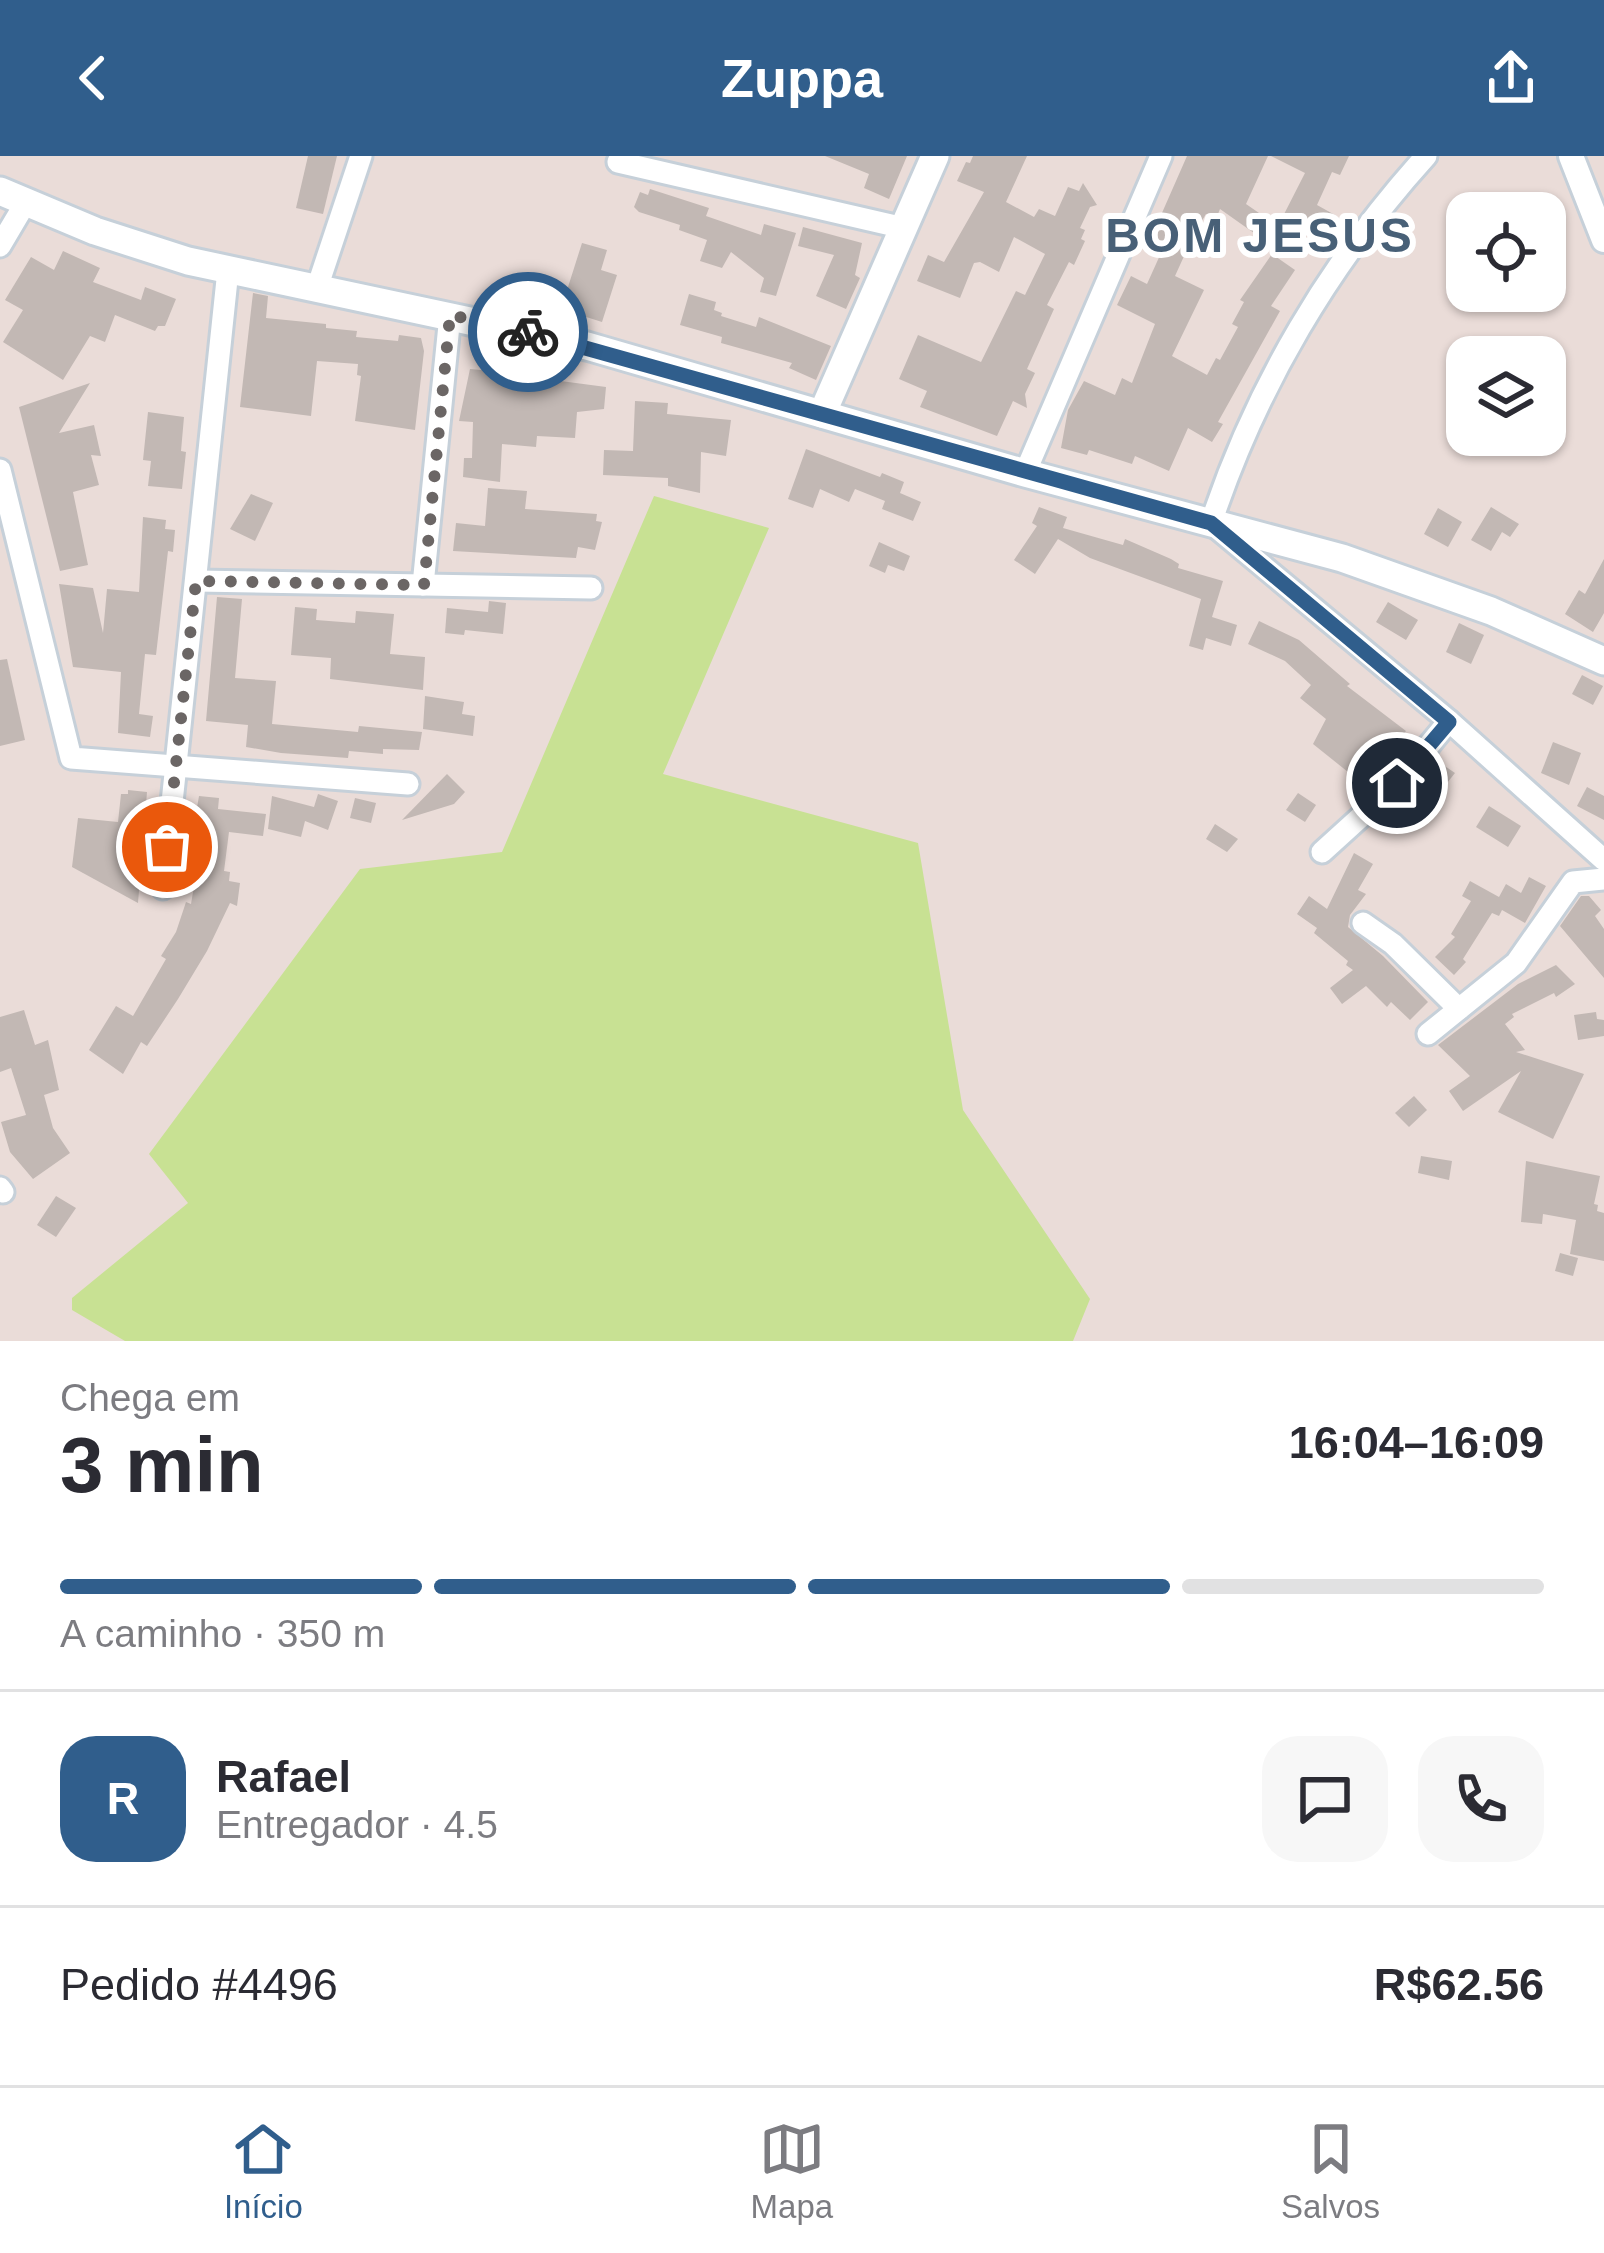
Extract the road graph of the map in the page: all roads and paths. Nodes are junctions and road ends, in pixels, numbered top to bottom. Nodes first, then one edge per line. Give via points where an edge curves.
1 (361, 156) edge
2 (935, 156) edge
3 (1161, 156) edge
4 (1571, 156) edge
5 (1422, 157) edge
6 (618, 162) dead end
7 (13, 196) edge
8 (904, 228) junction
9 (1604, 240) edge
10 (0, 247) edge
11 (228, 270) junction
12 (317, 288) junction
13 (450, 315) junction
14 (822, 414) junction
15 (0, 470) edge
16 (1025, 473) junction
17 (1211, 523) junction
18 (196, 581) junction
19 (424, 585) junction
20 (591, 588) dead end
21 (1604, 661) edge
22 (1449, 722) junction
23 (176, 766) junction
24 (408, 784) dead end
25 (1322, 852) dead end
26 (1604, 860) edge
27 (1604, 879) edge
28 (163, 888) dead end
29 (1364, 922) dead end
30 (1460, 1009) junction
31 (1428, 1034) dead end

1 - 12 street
2 - 8 main road
3 - 16 street
4 - 9 street
5 - 17 street via 1307,317 1260,399
6 - 8 street
7 - 10 street
7 - 11 main road
8 - 14 main road
11 - 12 main road
11 - 18 street
12 - 13 main road
13 - 14 main road
13 - 19 street
14 - 16 main road
15 - 23 street via 71,758
16 - 17 main road
17 - 21 main road via 1404,578
17 - 22 street
18 - 19 street
18 - 23 street
19 - 20 street
22 - 25 street
22 - 26 street
23 - 24 street
23 - 28 street
27 - 30 street via 1573,882 1516,963
29 - 30 street
30 - 31 street

